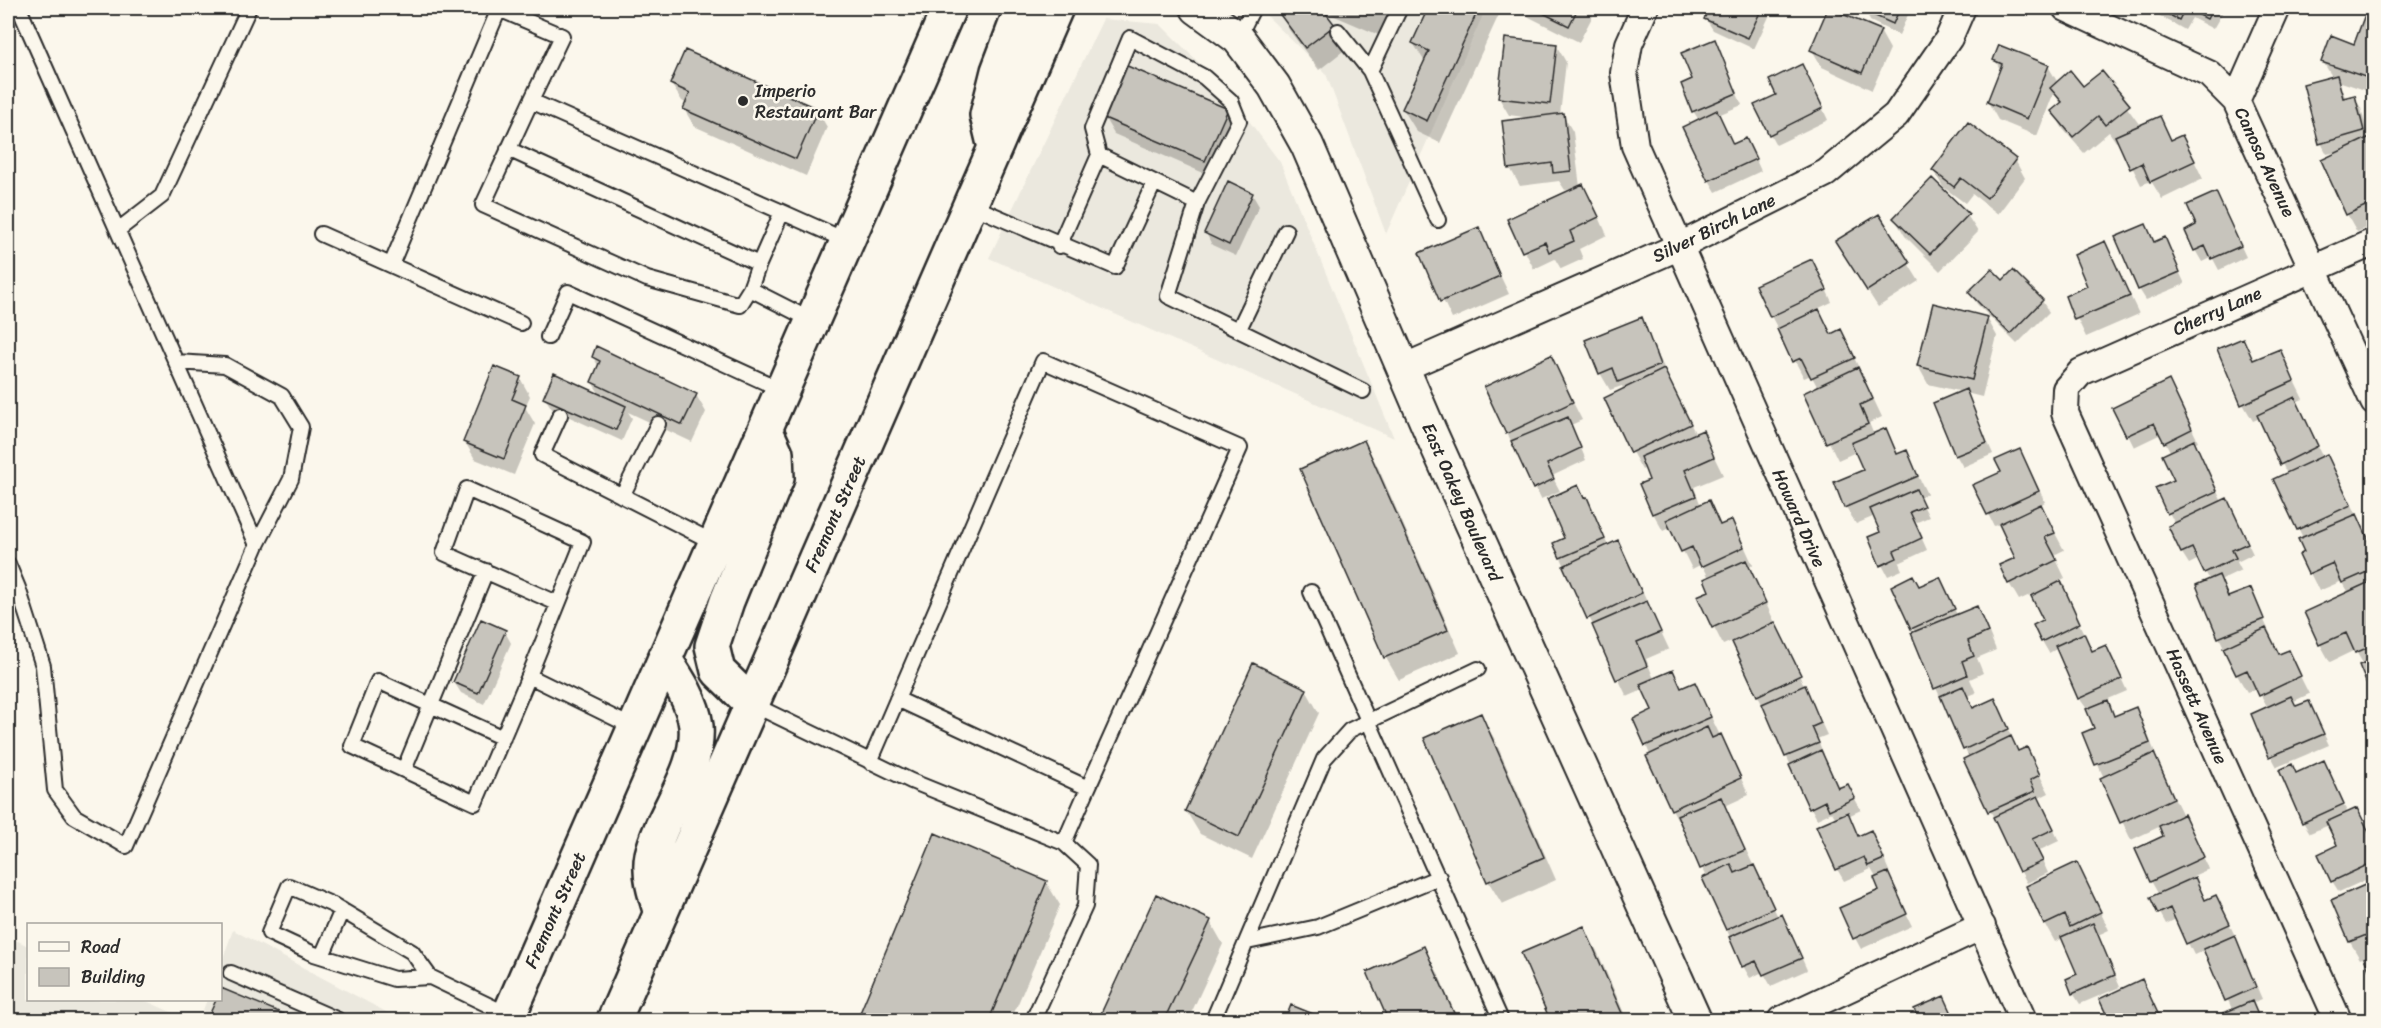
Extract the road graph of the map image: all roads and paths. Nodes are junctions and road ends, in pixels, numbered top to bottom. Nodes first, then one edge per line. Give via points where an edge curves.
1 (19, 8) edge
2 (249, 8) edge
3 (949, 8) edge
4 (1022, 8) edge
5 (1056, 8) edge
6 (1197, 8) edge
7 (1253, 8) edge
8 (1400, 8) edge
9 (1645, 8) edge
10 (1962, 8) edge
11 (2066, 8) edge
12 (2277, 8) edge
13 (1338, 31) dead end
14 (1238, 38) junction
15 (1370, 71) junction
16 (531, 101) junction
17 (2236, 101) junction
18 (995, 148) junction
19 (508, 149) junction
20 (1099, 155) junction
21 (1154, 183) junction
22 (1197, 203) junction
23 (970, 206) junction
24 (782, 212) junction
25 (1438, 220) dead end
26 (118, 230) junction
27 (1287, 231) dead end
28 (321, 234) dead end
29 (847, 241) junction
30 (2373, 242) edge
31 (1059, 246) junction
32 (1678, 247) junction
33 (759, 264) junction
34 (391, 266) junction
35 (2314, 268) junction
36 (750, 289) junction
37 (813, 321) junction
38 (521, 323) dead end
39 (1239, 329) junction
40 (548, 337) dead end
41 (176, 362) junction
42 (1403, 368) junction
43 (2066, 389) joint
44 (782, 390) junction
45 (1363, 390) dead end
46 (2373, 402) edge
47 (560, 415) dead end
48 (658, 424) dead end
49 (765, 429) junction
50 (622, 496) junction
51 (716, 544) junction
52 (257, 545) junction
53 (8, 564) edge
54 (486, 571) junction
55 (1311, 592) dead end
56 (557, 603) junction
57 (665, 660) junction
58 (1478, 669) dead end
59 (530, 676) junction
60 (897, 699) junction
61 (752, 704) junction
62 (430, 705) junction
63 (1367, 721) junction
64 (635, 728) junction
65 (503, 738) junction
66 (870, 762) junction
67 (404, 770) junction
68 (1088, 788) junction
69 (1064, 843) junction
70 (1439, 877) junction
71 (342, 910) junction
72 (661, 913) junction
73 (1982, 926) junction
74 (1247, 942) junction
75 (322, 956) junction
76 (231, 973) dead end
77 (430, 977) junction
78 (508, 1018) edge
79 (338, 1020) edge
80 (614, 1020) edge
81 (1033, 1020) edge
82 (1213, 1020) edge
83 (1501, 1020) edge
84 (1695, 1020) edge
85 (1781, 1020) edge
86 (2023, 1020) edge
87 (2338, 1020) edge

1 - 26 lane
2 - 26 lane via 162,196
3 - 29 main road, Fremont Street
4 - 18 main road via 987,115
5 - 18 main road, Fremont Street
6 - 14 street, East Oakey Boulevard
7 - 14 lane
8 - 15 lane
9 - 32 street, Howard Drive via 1629,44 1624,73 1635,146
10 - 32 street, Silver Birch Lane via 1949,38 1896,115 1826,173
11 - 17 street, Canosa Avenue via 2209,74
12 - 17 street
13 - 15 lane
14 - 42 street, East Oakey Boulevard via 1274,86 1307,145
15 - 25 lane
16 - 19 lane
16 - 24 lane
16 - 34 lane via 562,36 499,9
17 - 35 street, Canosa Avenue
18 - 23 main road, Fremont Street
19 - 33 lane
19 - 36 lane via 483,205 647,279 740,305
20 - 21 lane
20 - 22 lane via 1092,129 1130,38 1204,77 1231,101 1239,121
20 - 31 lane
21 - 22 lane
21 - 31 lane via 1115,267
22 - 39 lane via 1168,296
23 - 31 lane
23 - 61 main road, Fremont Street
24 - 29 lane
24 - 33 lane
26 - 41 lane
27 - 39 lane
28 - 34 lane
29 - 37 main road, Fremont Street
30 - 35 street, Cherry Lane
32 - 42 street, Silver Birch Lane
32 - 73 street, Howard Drive
33 - 36 lane
34 - 38 lane
35 - 43 street, Cherry Lane via 2081,372
35 - 46 street, Canosa Avenue
36 - 37 lane
37 - 44 main road, Fremont Street
39 - 45 lane
40 - 44 lane via 568,292
41 - 52 lane
41 - 52 lane via 225,365 282,396 301,428 291,479
42 - 84 street, East Oakey Boulevard
43 - 87 street, Hassett Avenue via 2065,413
44 - 49 main road, Fremont Street
47 - 50 lane via 542,455
48 - 50 lane
49 - 51 main road, Fremont Street
49 - 61 main road via 776,453 777,478 726,601 712,646 718,671
50 - 51 lane
51 - 57 main road, Fremont Street
52 - 53 lane via 126,846 74,816 55,790 43,666
54 - 56 lane
54 - 56 lane via 444,553 467,489 583,542
54 - 62 lane
55 - 63 lane
56 - 59 lane
57 - 64 main road, Fremont Street
57 - 72 main road via 682,687 696,724 695,749 652,856 653,886
58 - 63 lane
59 - 64 lane
59 - 65 lane
60 - 66 lane
60 - 68 lane
60 - 68 lane via 1043,361 1240,448
61 - 66 lane
61 - 72 main road, Fremont Street
62 - 65 lane
62 - 67 lane
62 - 67 lane via 378,681 352,746
63 - 70 lane
63 - 74 lane via 1350,730 1324,759
64 - 78 main road, Fremont Street
65 - 67 lane via 476,803
66 - 69 lane
68 - 69 lane
69 - 81 lane via 1088,865 1085,906
70 - 74 lane via 1318,927
70 - 83 lane
71 - 75 lane
71 - 75 lane via 289,886 269,933
71 - 77 lane via 412,952
72 - 80 main road, Fremont Street
73 - 85 street
73 - 86 street, Howard Drive
74 - 82 lane
75 - 77 lane via 394,979
76 - 79 lane
77 - 78 lane

